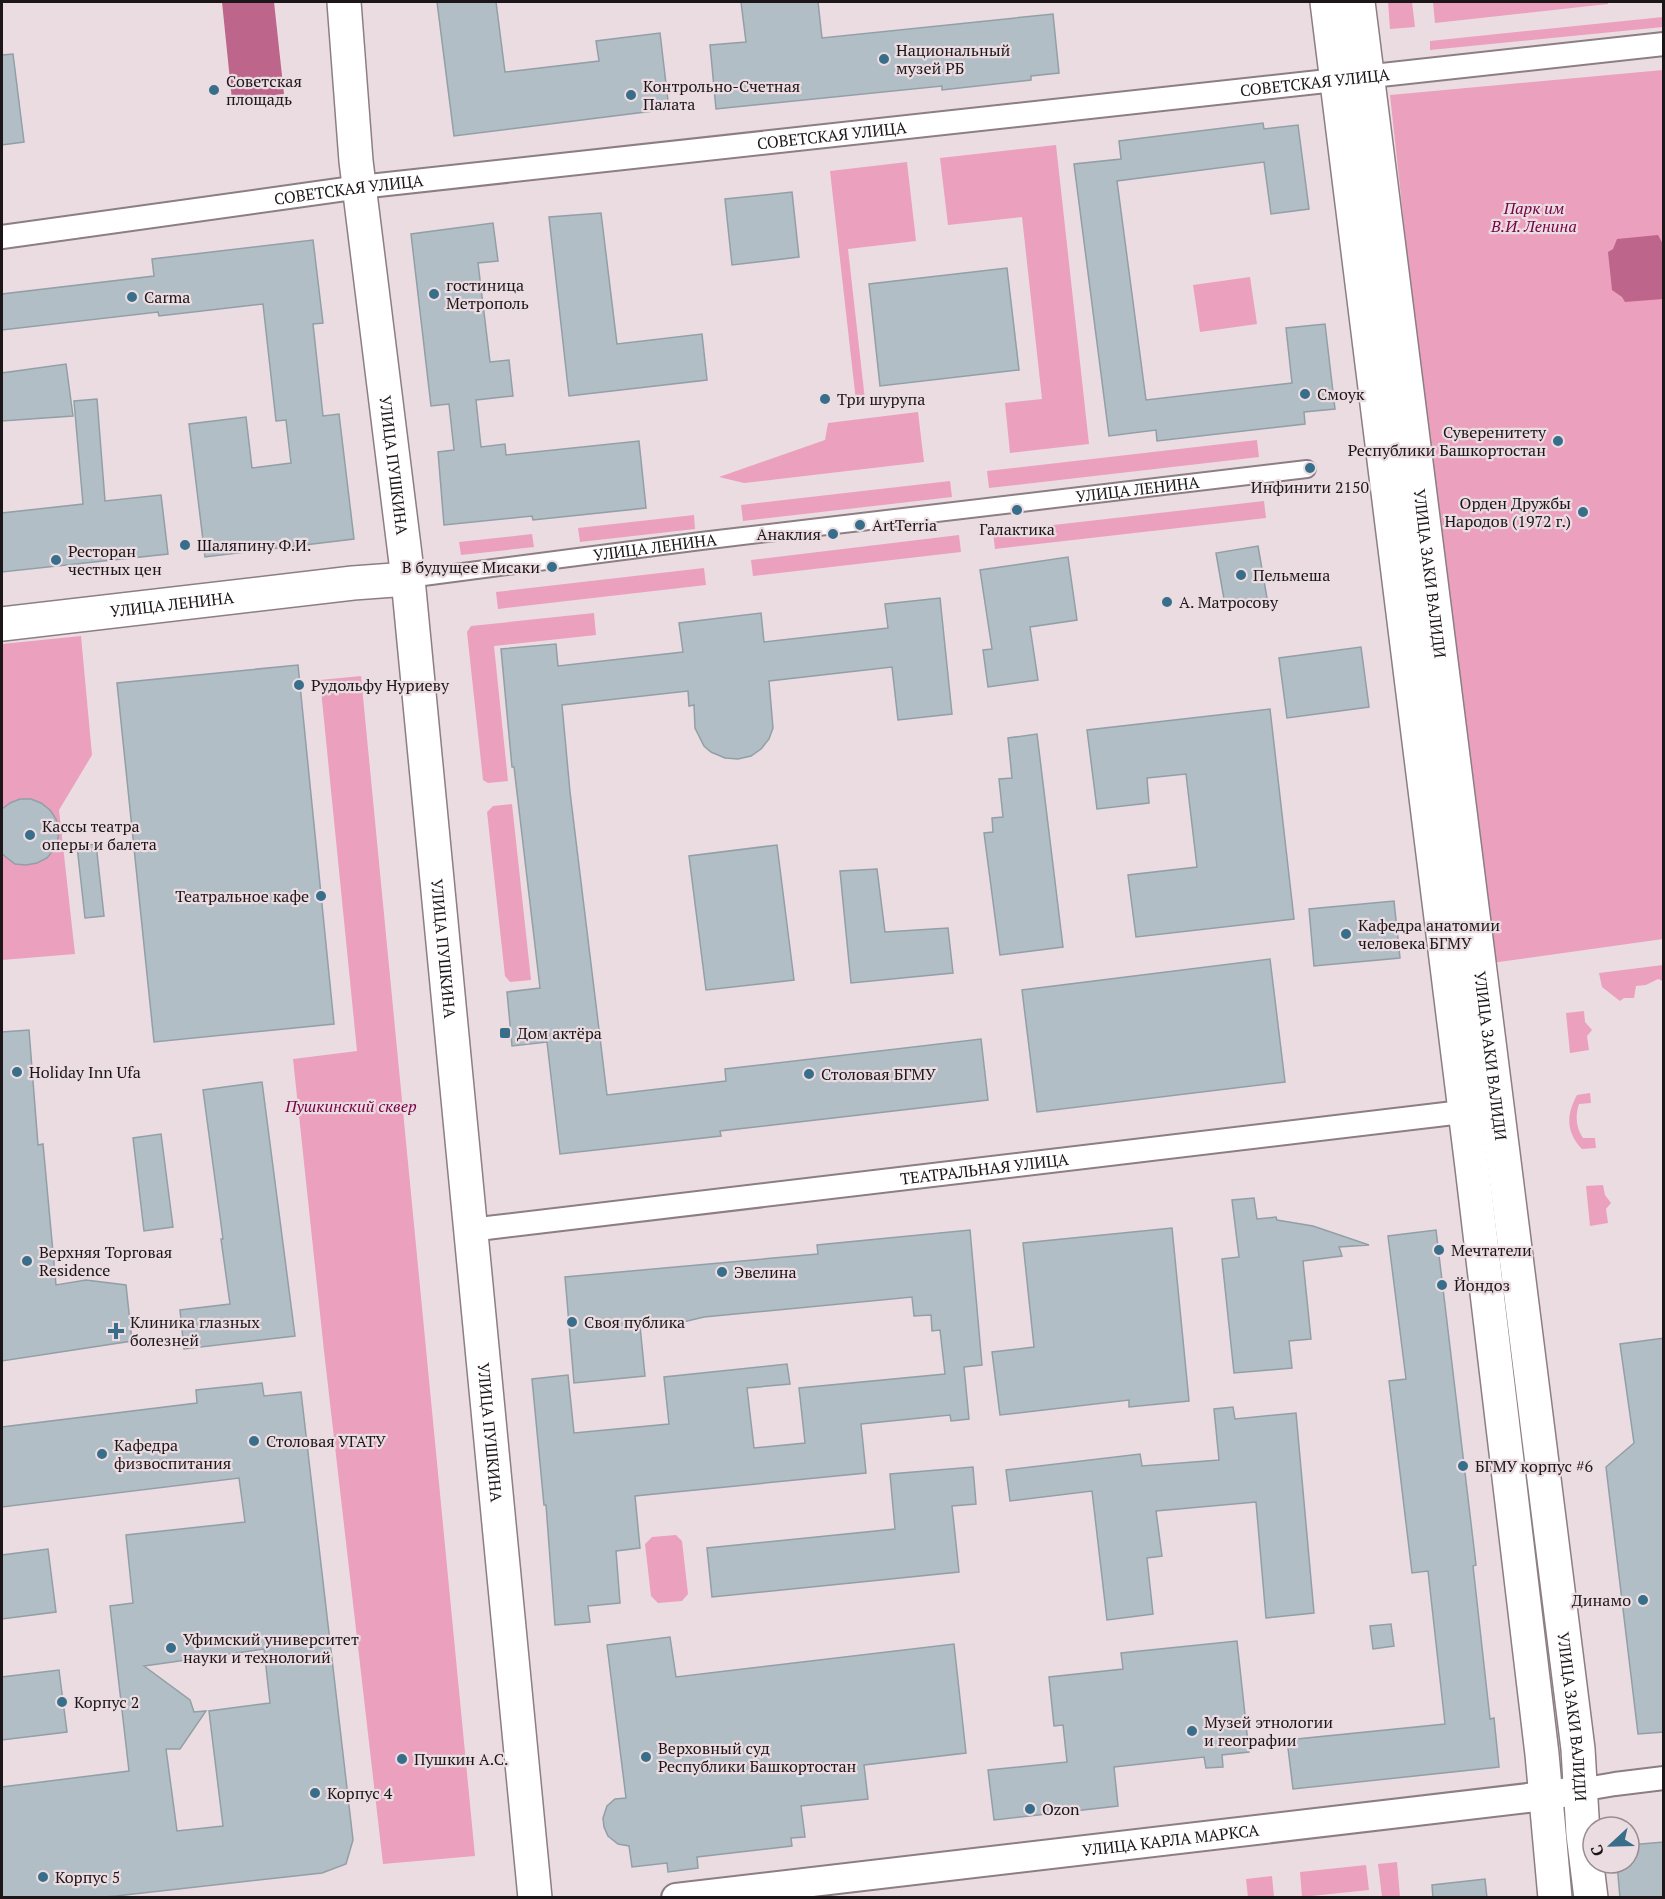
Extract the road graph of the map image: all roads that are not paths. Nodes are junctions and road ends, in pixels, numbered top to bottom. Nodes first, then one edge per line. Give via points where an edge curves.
1 (344, 2) edge
2 (1328, 2) edge
3 (1358, 2) edge
4 (1664, 44) edge
5 (1353, 78) junction
6 (360, 187) junction
7 (2, 237) edge
8 (1307, 469) dead end
9 (408, 579) junction
10 (2, 624) edge
11 (1497, 1108) junction
12 (1465, 1112) junction
13 (470, 1230) junction
14 (1664, 1778) edge
15 (1580, 1790) junction
16 (1545, 1797) junction
17 (535, 1898) edge
18 (676, 1898) edge
19 (1556, 1898) edge
20 (1591, 1898) edge

1 - 6 main road, УЛИЦА ПУШКИНА
2 - 5 main road, УЛИЦА ЗАКИ ВАЛИДИ
3 - 5 main road, УЛИЦА ЗАКИ ВАЛИДИ
4 - 5 street, СОВЕТСКАЯ УЛИЦА
5 - 6 street, СОВЕТСКАЯ УЛИЦА
5 - 11 main road, УЛИЦА ЗАКИ ВАЛИДИ
5 - 12 main road, УЛИЦА ЗАКИ ВАЛИДИ
6 - 7 street, СОВЕТСКАЯ УЛИЦА
6 - 9 main road, УЛИЦА ПУШКИНА
8 - 9 street, УЛИЦА ЛЕНИНА
9 - 10 main road, УЛИЦА ЛЕНИНА
9 - 13 main road, УЛИЦА ПУШКИНА
11 - 12 street, ТЕАТРАЛЬНАЯ УЛИЦА
11 - 15 main road, УЛИЦА ЗАКИ ВАЛИДИ
12 - 13 street, ТЕАТРАЛЬНАЯ УЛИЦА
12 - 16 main road, УЛИЦА ЗАКИ ВАЛИДИ
13 - 17 main road, УЛИЦА ПУШКИНА
14 - 15 street, УЛИЦА КАРЛА МАРКСА
15 - 16 street, УЛИЦА КАРЛА МАРКСА
15 - 20 main road, УЛИЦА ЗАКИ ВАЛИДИ
16 - 18 street, УЛИЦА КАРЛА МАРКСА
16 - 19 main road, УЛИЦА ЗАКИ ВАЛИДИ

